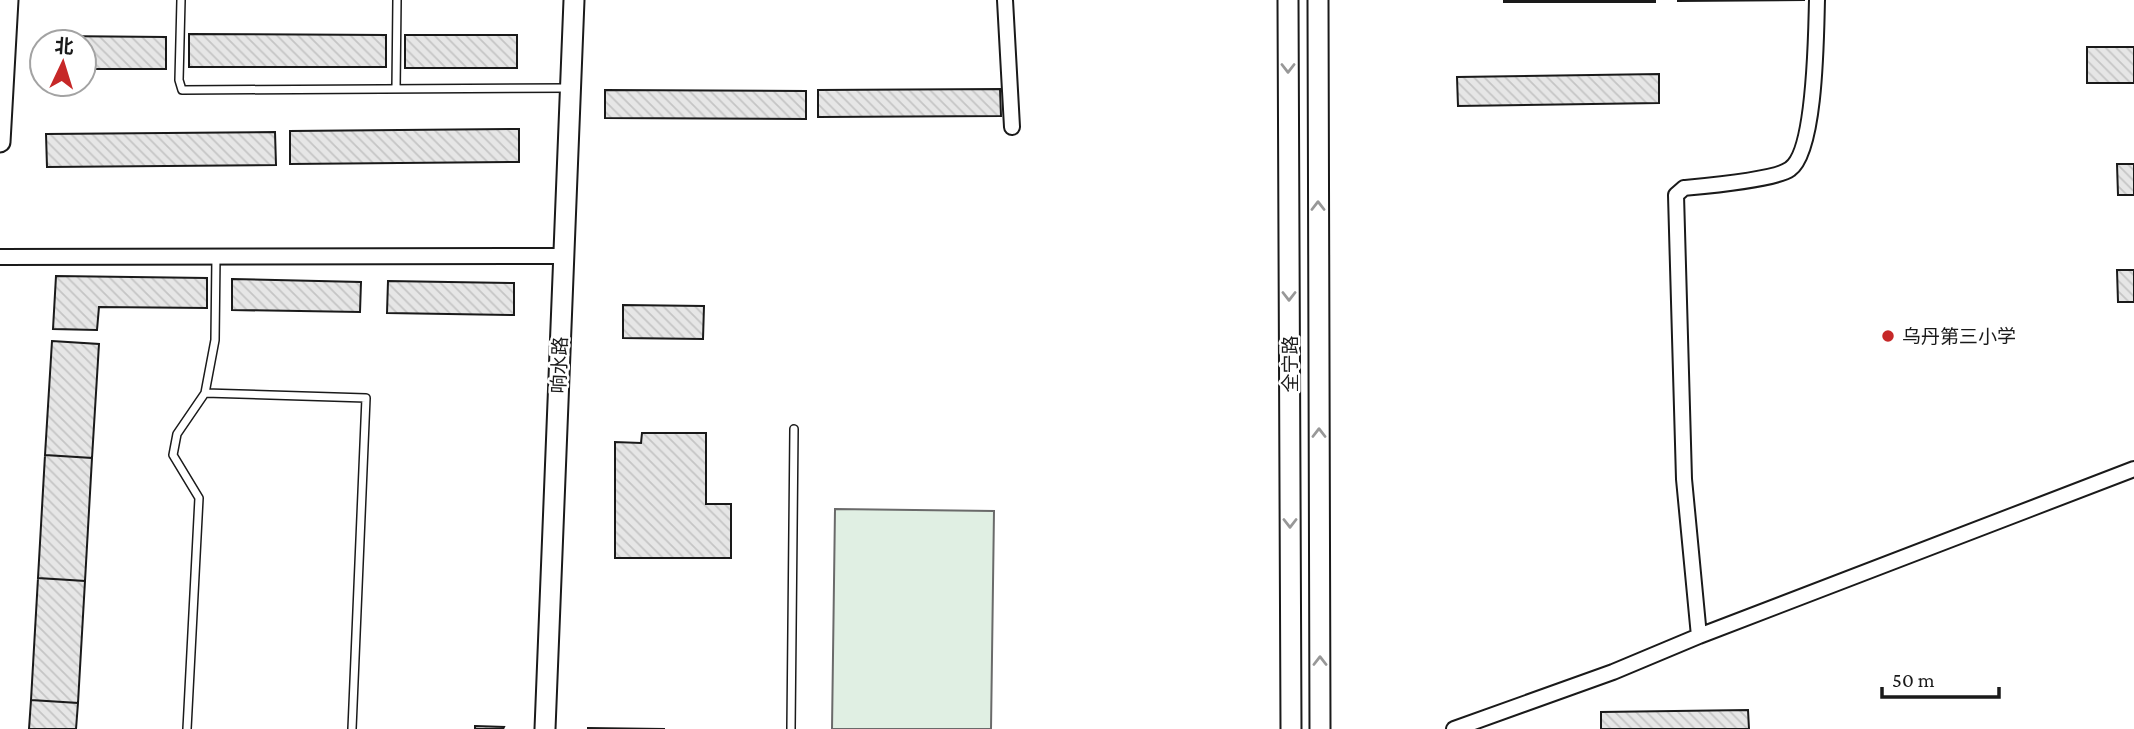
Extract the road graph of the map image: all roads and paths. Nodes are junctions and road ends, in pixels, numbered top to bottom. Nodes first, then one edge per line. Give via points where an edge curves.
1 (8, 0) edge
2 (181, 0) edge
3 (397, 0) edge
4 (574, 0) edge
5 (1005, 0) edge
6 (1288, 0) edge
7 (1318, 0) edge
8 (1817, 0) edge
9 (570, 88) junction
10 (396, 89) junction
11 (1012, 128) dead end
12 (0, 142) edge
13 (564, 256) junction
14 (0, 257) edge
15 (216, 257) junction
16 (205, 393) junction
17 (794, 429) dead end
18 (2134, 469) edge
19 (1699, 636) junction
20 (187, 729) edge
21 (352, 729) edge
22 (545, 729) edge
23 (790, 729) edge
24 (1292, 729) edge
25 (1320, 729) edge
26 (1454, 729) edge

1 - 12 main road
2 - 10 lane via 182,90
3 - 10 lane
4 - 9 main road, 响水路
5 - 11 street
6 -> 24 main road, 全宁路
25 -> 7 main road, 全宁路
8 - 19 street via 1808,121 1803,151 1791,168 1773,175 1684,188 1676,195 1684,479
9 - 10 lane
9 - 13 main road, 响水路
13 - 15 street
13 - 22 main road, 响水路
14 - 15 street
15 - 16 lane via 215,340
16 - 20 lane via 177,434 173,455 199,498
16 - 21 lane via 366,398
17 - 23 lane
18 - 19 street
19 - 26 street

